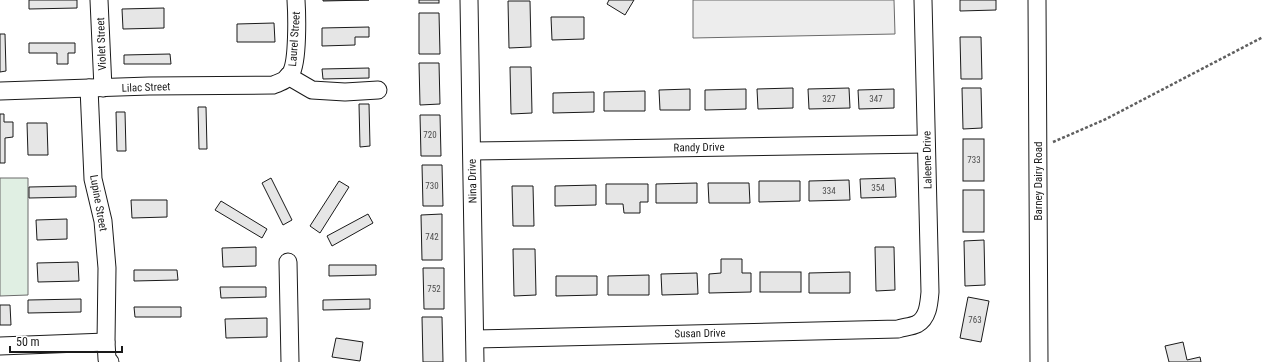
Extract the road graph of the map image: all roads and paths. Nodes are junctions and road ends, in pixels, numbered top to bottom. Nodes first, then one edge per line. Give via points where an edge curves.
1 (99, 0) edge
2 (296, 0) edge
3 (469, 0) edge
4 (923, 0) edge
5 (1037, 0) edge
6 (1263, 37) edge
7 (288, 76) junction
8 (96, 88) junction
9 (378, 90) dead end
10 (0, 91) edge
11 (926, 144) junction
12 (1038, 148) junction
13 (472, 151) junction
14 (288, 262) dead end
15 (923, 319) joint
16 (475, 339) junction
17 (106, 342) junction
18 (0, 346) edge
19 (110, 362) edge
20 (290, 362) edge
21 (475, 362) edge
22 (1039, 362) edge

1 - 8 street, Violet Street
2 - 7 street, Laurel Street via 295,59 292,72
3 - 13 street, Nina Drive
4 - 11 street, Laleene Drive
5 - 12 street, Barney Dairy Road
6 - 12 path via 1106,119
7 - 8 street, Lilac Street via 284,81 274,85
7 - 9 street via 312,90
8 - 10 street, Lilac Street
8 - 17 street, Lupine Street via 93,179 103,221 107,268
11 - 13 street, Randy Drive
11 - 15 street, Laleene Drive via 930,292 928,309
12 - 22 street, Barney Dairy Road
13 - 16 street, Nina Drive
14 - 20 street
15 - 16 street, Susan Drive via 916,324 898,328
16 - 21 street, Nina Drive
17 - 18 street
17 - 19 street, Lupine Street via 107,359

